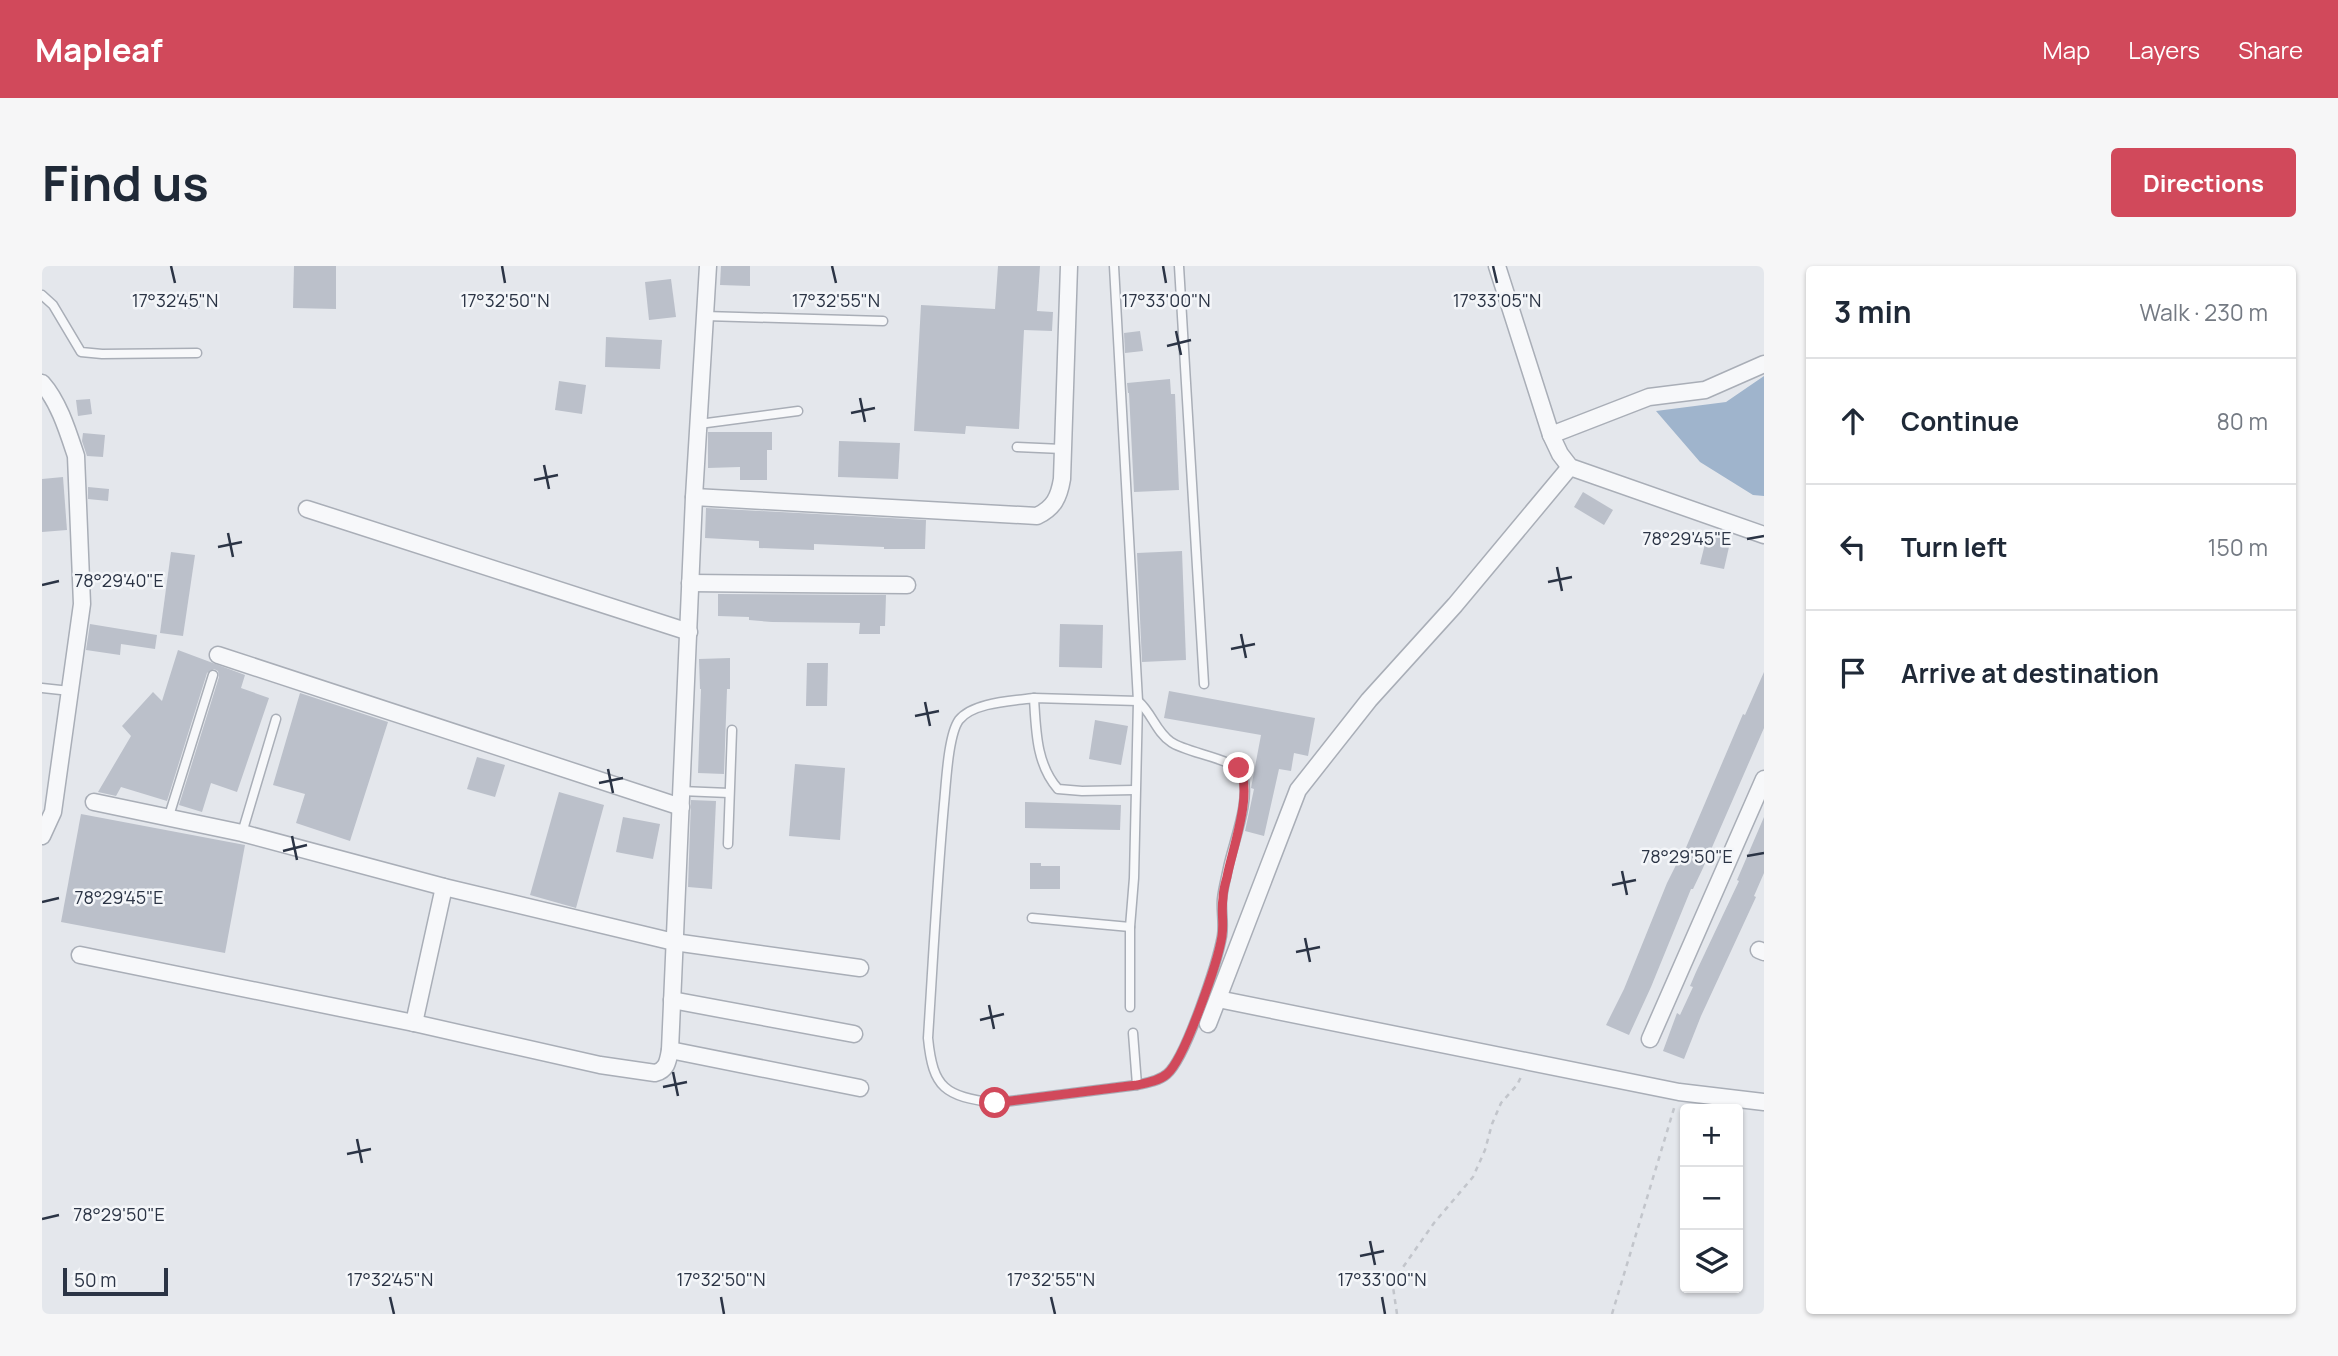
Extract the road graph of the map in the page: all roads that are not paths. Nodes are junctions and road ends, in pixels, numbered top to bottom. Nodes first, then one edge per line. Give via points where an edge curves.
1 (708, 266) edge
2 (1069, 266) edge
3 (1114, 266) edge
4 (1179, 266) edge
5 (1497, 266) edge
6 (42, 295) edge
7 (705, 316) junction
8 (883, 321) dead end
9 (197, 354) dead end
10 (1764, 364) edge
11 (42, 383) edge
12 (798, 411) dead end
13 (699, 424) junction
14 (1551, 435) junction
15 (1017, 447) dead end
16 (1062, 449) junction
17 (1570, 467) junction
18 (694, 497) junction
19 (307, 509) dead end
20 (1764, 535) edge
21 (690, 583) junction
22 (907, 586) dead end
23 (689, 632) junction
24 (218, 656) dead end
25 (213, 674) dead end
26 (1203, 684) dead end
27 (42, 688) edge
28 (70, 691) junction
29 (1034, 698) junction
30 (1138, 701) junction
31 (276, 719) dead end
32 (732, 730) dead end
33 (1764, 779) edge
34 (1134, 790) junction
35 (729, 793) junction
36 (681, 799) junction
37 (94, 802) dead end
38 (168, 819) junction
39 (242, 833) junction
40 (42, 836) edge
41 (728, 844) dead end
42 (444, 887) junction
43 (1032, 918) dead end
44 (1130, 927) junction
45 (674, 942) junction
46 (80, 955) dead end
47 (860, 968) dead end
48 (1218, 999) junction
49 (672, 1000) junction
50 (1130, 1007) dead end
51 (414, 1023) junction
52 (1208, 1024) dead end
53 (1133, 1033) dead end
54 (854, 1034) dead end
55 (1650, 1039) dead end
56 (670, 1050) junction
57 (1137, 1085) junction
58 (860, 1088) dead end
59 (1764, 1102) edge

1 - 7 street
2 - 16 street
3 - 30 lane
4 - 26 lane
5 - 14 street
6 - 9 lane via 53,304 81,352
7 - 8 lane
7 - 13 street
10 - 14 street via 1705,390 1649,397
11 - 28 street via 76,456 82,604
12 - 13 lane
13 - 18 street
14 - 17 street
15 - 16 lane
16 - 18 street via 1059,495 1053,506 1037,516
17 - 20 street
17 - 48 street via 1369,700 1298,790
18 - 21 street
19 - 23 street
21 - 22 street
21 - 23 street
23 - 36 street
24 - 36 street
25 - 38 lane
27 - 28 lane
28 - 40 street via 53,812
29 - 30 lane
29 - 34 lane via 1042,762 1058,789
29 - 57 lane via 971,710 958,721 953,736 938,869 930,1061 946,1091 986,1102
30 - 34 lane
30 - 57 lane via 1171,743 1239,768 1244,806 1222,899 1223,934 1209,985 1168,1073
31 - 39 lane
32 - 35 lane
33 - 55 street
34 - 44 lane
35 - 36 lane
35 - 41 lane
36 - 45 street
37 - 38 street
38 - 39 street
39 - 42 street
42 - 45 street
42 - 51 street
43 - 44 lane
44 - 50 lane
45 - 47 street
45 - 49 street
46 - 51 street
48 - 52 street
48 - 59 street via 1679,1092
49 - 54 street
49 - 56 street
51 - 56 street via 655,1073 668,1065
53 - 57 lane
56 - 58 street

